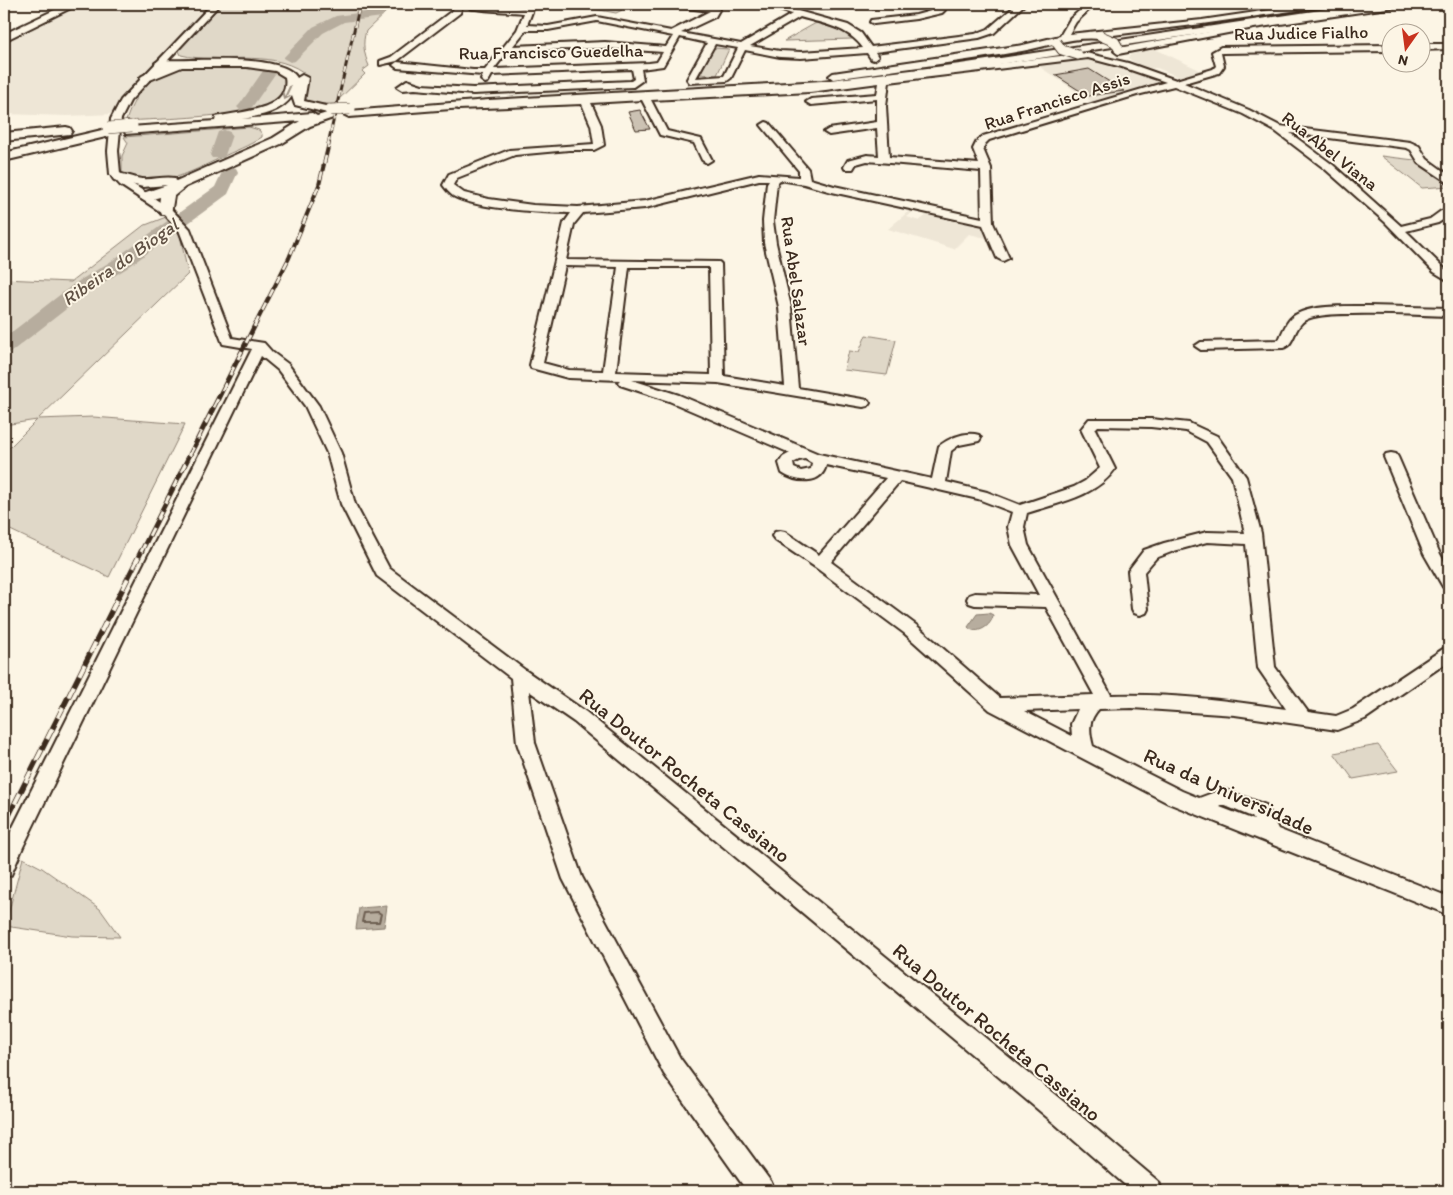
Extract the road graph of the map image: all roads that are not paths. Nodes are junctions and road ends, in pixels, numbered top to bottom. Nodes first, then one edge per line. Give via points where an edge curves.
1 (74, 4) edge
2 (216, 4) edge
3 (671, 4) edge
4 (765, 4) edge
5 (948, 4) edge
6 (1021, 4) edge
7 (1091, 4) edge
8 (1325, 4) edge
9 (1352, 4) edge
10 (1378, 4) edge
11 (1401, 4) edge
12 (1432, 4) edge
13 (457, 5) edge
14 (57, 6) edge
15 (477, 6) edge
16 (530, 7) edge
17 (820, 7) dead end
18 (1449, 7) edge
19 (941, 10) junction
20 (37, 11) dead end
21 (799, 14) junction
22 (1078, 16) junction
23 (874, 22) dead end
24 (4, 27) edge
25 (522, 27) junction
26 (4, 32) edge
27 (613, 34) junction
28 (676, 34) junction
29 (1090, 34) junction
30 (4, 38) edge
31 (1060, 39) junction
32 (712, 41) junction
33 (743, 46) junction
34 (1430, 47) edge
35 (1449, 47) edge
36 (1380, 48) edge
37 (506, 49) junction
38 (172, 50) junction
39 (668, 50) junction
40 (868, 50) junction
41 (1118, 50) junction
42 (1085, 56) junction
43 (878, 60) junction
44 (160, 62) junction
45 (195, 62) junction
46 (394, 65) junction
47 (636, 67) junction
48 (902, 67) junction
49 (1142, 70) junction
50 (874, 71) junction
51 (488, 73) junction
52 (146, 78) junction
53 (885, 81) junction
54 (1173, 82) junction
55 (484, 84) junction
56 (853, 85) junction
57 (417, 86) dead end
58 (463, 90) junction
59 (497, 90) junction
60 (668, 90) junction
61 (880, 96) junction
62 (644, 98) junction
63 (585, 101) junction
64 (811, 102) dead end
65 (428, 108) junction
66 (350, 112) junction
67 (330, 113) junction
68 (220, 121) junction
69 (883, 124) junction
70 (766, 125) dead end
71 (4, 126) edge
72 (1278, 129) junction
73 (105, 130) junction
74 (829, 132) dead end
75 (4, 138) edge
76 (4, 143) edge
77 (4, 157) edge
78 (707, 160) dead end
79 (884, 160) junction
80 (849, 167) dead end
81 (986, 168) junction
82 (118, 177) junction
83 (776, 178) junction
84 (187, 179) junction
85 (1449, 180) edge
86 (805, 181) junction
87 (145, 197) junction
88 (580, 210) junction
89 (1449, 213) edge
90 (170, 214) junction
91 (988, 223) junction
92 (1398, 230) junction
93 (1003, 258) dead end
94 (561, 263) junction
95 (624, 263) junction
96 (1449, 278) edge
97 (1449, 312) edge
98 (260, 346) junction
99 (1201, 346) dead end
100 (609, 376) junction
101 (718, 379) junction
102 (792, 391) junction
103 (863, 403) dead end
104 (974, 438) dead end
105 (1390, 457) dead end
106 (897, 476) junction
107 (938, 485) junction
108 (1020, 510) junction
109 (780, 536) dead end
110 (1253, 539) junction
111 (821, 563) junction
112 (1449, 583) edge
113 (975, 599) dead end
114 (1052, 601) junction
115 (1140, 609) dead end
116 (1449, 653) edge
117 (519, 675) junction
118 (1100, 702) junction
119 (996, 705) junction
120 (1303, 720) junction
121 (1085, 750) junction
122 (4, 870) edge
123 (1449, 906) edge
124 (762, 1191) edge
125 (1150, 1191) edge

1 - 14 main road
2 - 38 street
3 - 28 street via 715,10
4 - 21 street
5 - 19 street
6 - 40 street via 991,31 976,36
7 - 22 street
8 - 29 street
9 - 60 main road via 903,71
10 - 65 main road via 831,84
11 - 41 street
12 - 18 street
13 - 15 street
13 - 46 street, Rua Francisco Guedelha via 457,11 394,59 383,63
14 - 20 main road
14 - 24 main road
14 - 26 main road
14 - 30 main road
15 - 16 street
15 - 46 street via 459,14
16 - 25 street
17 - 19 street via 910,4
19 - 23 street
21 - 33 street
21 - 40 street via 845,27 858,35
22 - 29 street via 1078,26
22 - 31 street
25 - 27 street via 548,28 597,19
25 - 37 street
27 - 28 street
27 - 37 street
27 - 39 street
28 - 32 street
28 - 39 street, Rua Francisco Guedelha
29 - 31 street
29 - 41 street, Rua Abel Viana, bridge via 1115,42
31 - 42 street, bridge via 1062,50
31 - 48 street
32 - 33 street
32 - 33 street via 691,78 693,81 728,78
33 - 40 street via 790,55
34 - 35 street
36 - 54 street, Rua Judice Fialho via 1221,50 1216,52 1220,66 1216,71
37 - 51 street
38 - 44 street
38 - 45 main road via 179,58
39 - 47 street, Rua Francisco Guedelha via 660,64
40 - 43 street
41 - 42 street via 1105,56
41 - 49 street, Rua Abel Viana via 1127,63
42 - 49 street, Rua Abel Viana
42 - 53 street
43 - 48 street
43 - 50 street via 881,65
44 - 45 main road
44 - 52 street
45 - 52 main road via 164,69
45 - 67 main road via 256,61 284,65 302,78 299,103
45 -> 68 main road via 267,66 286,72 292,78 287,97 279,104
46 - 51 street, Rua Francisco Guedelha
47 - 51 street, Rua Francisco Guedelha
47 - 59 street via 639,80 633,84
48 - 50 street
49 - 54 street, Rua Abel Viana
50 - 60 street
51 - 55 street
52 - 82 street via 126,100 116,119 114,166
53 - 56 street
53 - 61 street via 881,85
54 - 72 street, Rua Abel Viana
54 - 81 street, Rua Francisco Assis via 986,138 978,149
55 - 58 street
55 - 59 street
56 - 61 street via 877,90
56 - 62 street
57 - 58 street
58 - 59 street
60 - 66 main road via 500,98
61 - 64 street
61 - 69 street
62 - 63 street
62 - 78 street via 663,133 698,140
63 - 65 street
63 - 88 street via 596,125 600,145 513,152 453,176 448,185 458,194 493,202 525,208
65 - 66 main road
66 - 67 main road
67 - 68 main road
67 - 84 main road via 277,141
68 - 73 main road
68 - 84 main road via 262,127 269,134 260,143
69 - 74 street
69 - 79 street
70 - 86 street via 804,171
71 - 73 main road
72 - 85 street via 1410,145 1423,161
72 - 92 street, Rua Abel Viana via 1329,167
73 - 75 main road
73 - 76 main road
73 - 77 main road
79 - 80 street via 858,160
79 - 81 street
81 - 91 street, Rua Francisco Assis
82 - 84 main road via 143,183
82 - 87 street
83 - 86 street
83 - 88 street via 761,176 634,207 609,211
83 - 102 street, Rua Abel Salazar via 772,183 768,221 785,307
84 - 87 main road
84 - 90 main road via 166,198
86 - 91 street
87 - 90 street
88 - 94 street via 569,223
89 - 92 street via 1434,221
90 - 98 street via 184,229 227,341
91 - 93 street, Rua Francisco Assis
92 - 96 street, Rua Abel Viana
94 - 95 street
94 - 100 street via 536,364 568,374
95 - 100 street
95 - 101 street via 715,264
97 - 99 street via 1330,310 1295,321 1283,344
98 - 117 street, Rua Doutor Rocheta Cassiano via 283,368 312,406 334,453 348,504 383,572
98 - 122 street
100 - 101 street
100 - 106 street via 674,398 811,457
101 - 102 street
102 - 103 street
104 - 107 street via 955,442 944,449
105 - 112 street via 1432,554
106 - 107 street
106 - 111 street
107 - 108 street via 982,495
108 - 110 street via 1086,487 1108,470 1088,429 1094,422 1189,427 1212,439 1239,477
108 - 114 street via 1016,527 1020,545
109 - 111 street, Rua da Universidade
110 - 115 street via 1207,537 1150,554 1136,571
110 - 120 street via 1267,668
111 - 119 street, Rua da Universidade via 910,629
113 - 114 street
114 - 118 street
116 - 120 street via 1359,714 1337,723
117 - 124 street via 526,743 573,879 672,1066
117 - 125 street, Rua Doutor Rocheta Cassiano via 580,717 1062,1114
118 - 119 street
118 - 120 street via 1235,708
118 - 121 street via 1082,715 1079,730
119 - 121 street, Rua da Universidade
121 - 123 street, Rua da Universidade via 1198,807

